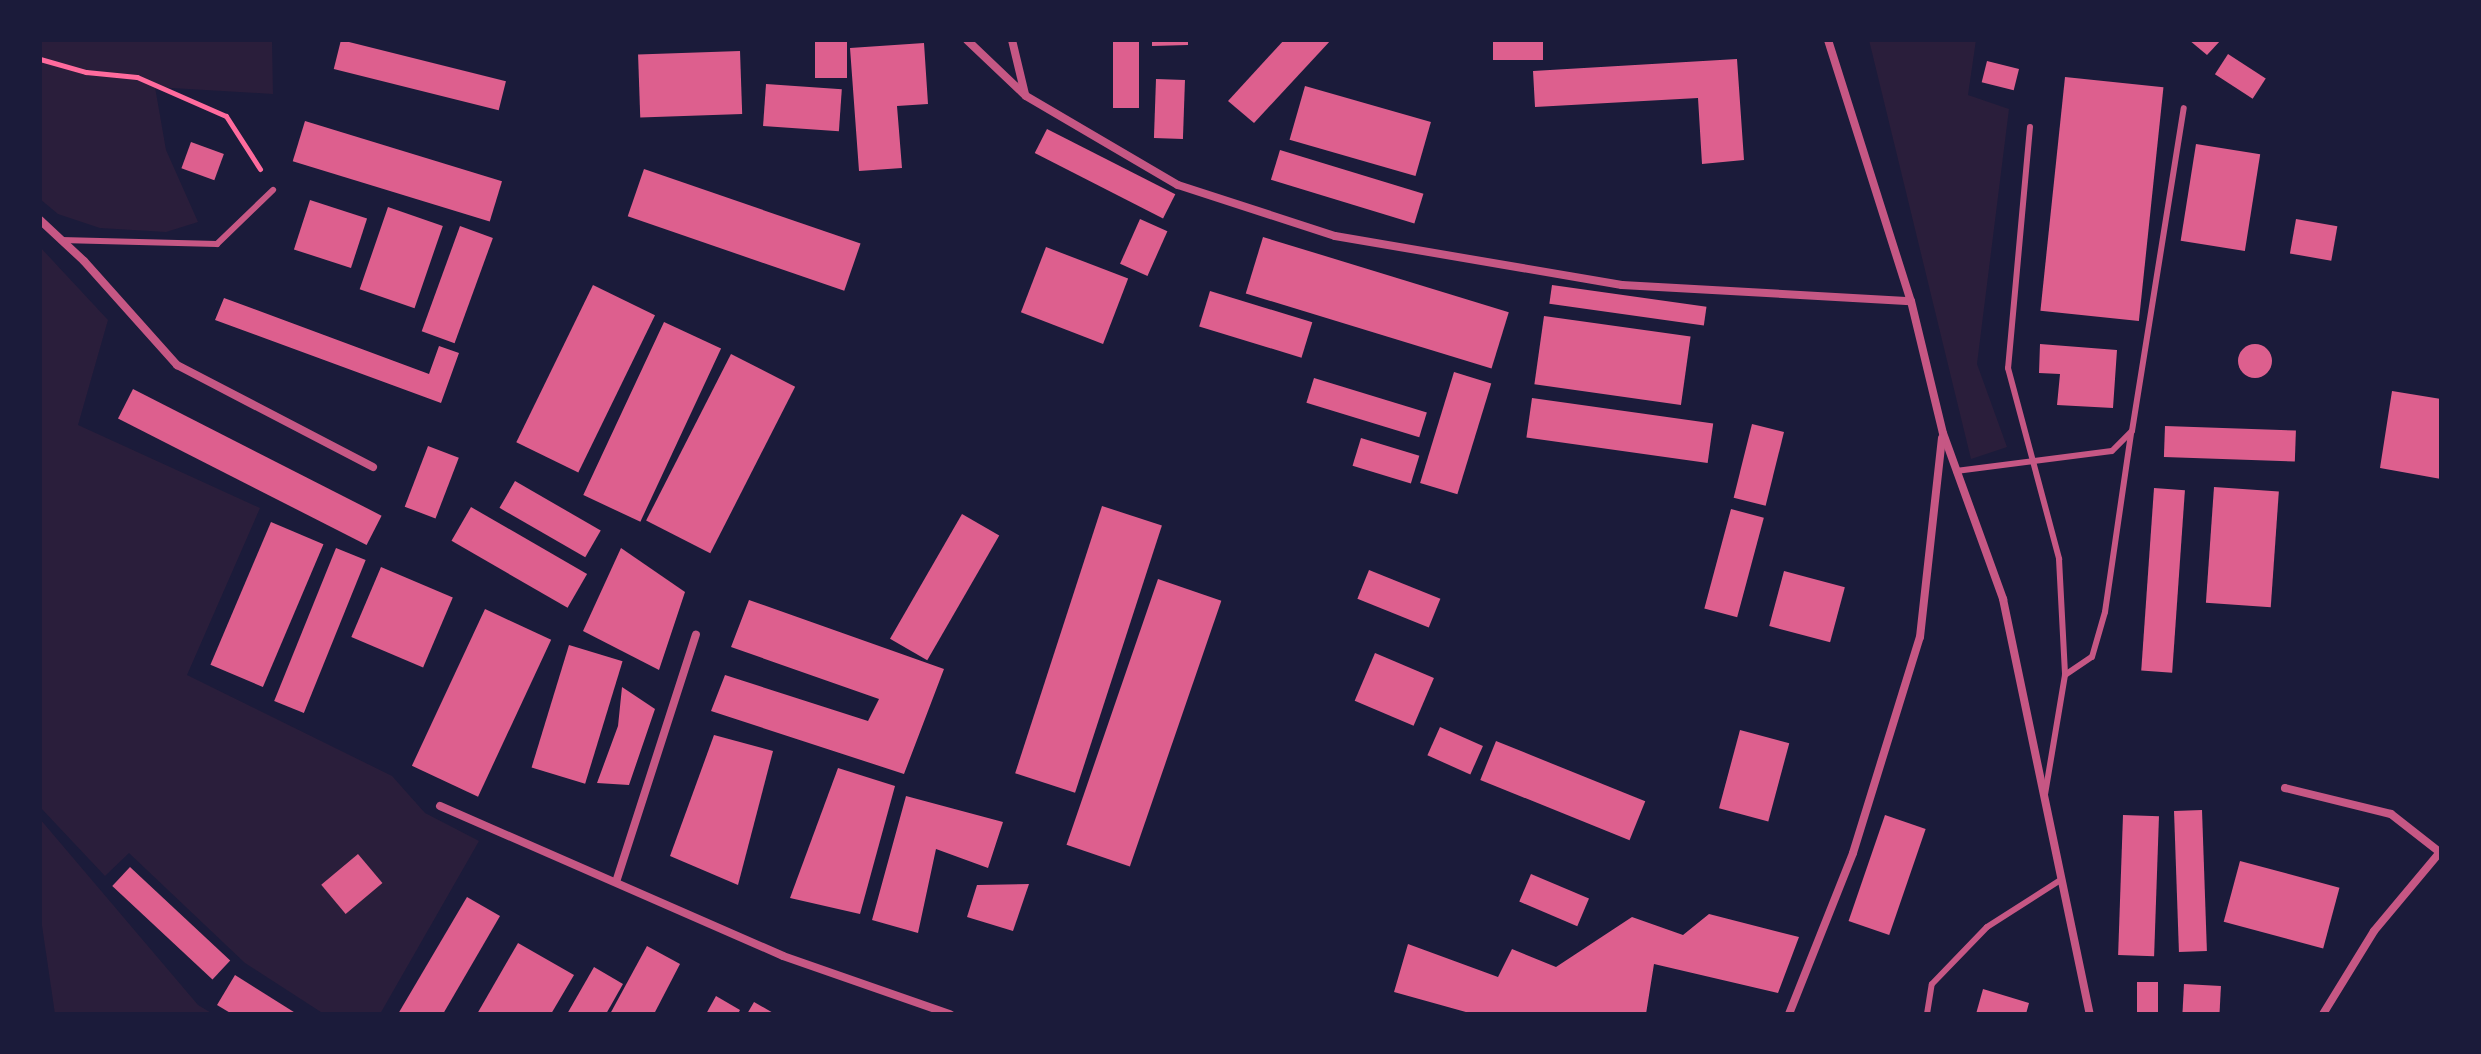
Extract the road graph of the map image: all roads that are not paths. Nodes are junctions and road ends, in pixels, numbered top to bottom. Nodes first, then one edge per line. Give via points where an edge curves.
1 (967, 40) edge
2 (1012, 40) edge
3 (1828, 40) edge
4 (1026, 96) junction
5 (2184, 108) dead end
6 (2030, 127) dead end
7 (273, 190) road end
8 (40, 220) edge
9 (61, 240) junction
10 (1911, 301) junction
11 (2132, 431) junction
12 (1943, 433) junction
13 (2032, 459) junction
14 (373, 467) dead end
15 (1956, 471) junction
16 (696, 635) dead end
17 (2065, 675) junction
18 (2285, 788) dead end
19 (2045, 797) junction
20 (440, 806) dead end
21 (2441, 852) edge
22 (2062, 879) junction
23 (616, 882) junction
24 (950, 1014) edge
25 (1789, 1014) edge
26 (1927, 1014) edge
27 (2090, 1014) edge
28 (2323, 1014) edge

1 - 4 street
2 - 4 street
3 - 10 street
4 - 10 street via 1178,185 1335,236 1622,285
5 - 11 lane
6 - 13 lane via 2008,368
7 - 9 lane via 217,244
8 - 9 street
9 - 14 street via 177,365
10 - 12 street
11 - 13 lane via 2112,451
11 - 17 lane via 2105,612 2092,657
12 - 15 street
12 - 25 street via 1920,637 1853,853
13 - 15 lane
13 - 17 lane via 2059,559
15 - 19 street via 2003,599
16 - 23 street
17 - 19 lane
18 - 21 street via 2391,814
19 - 22 street
20 - 23 street
21 - 28 street via 2374,931
22 - 26 lane via 1987,927 1932,984
22 - 27 street
23 - 24 street via 783,956

